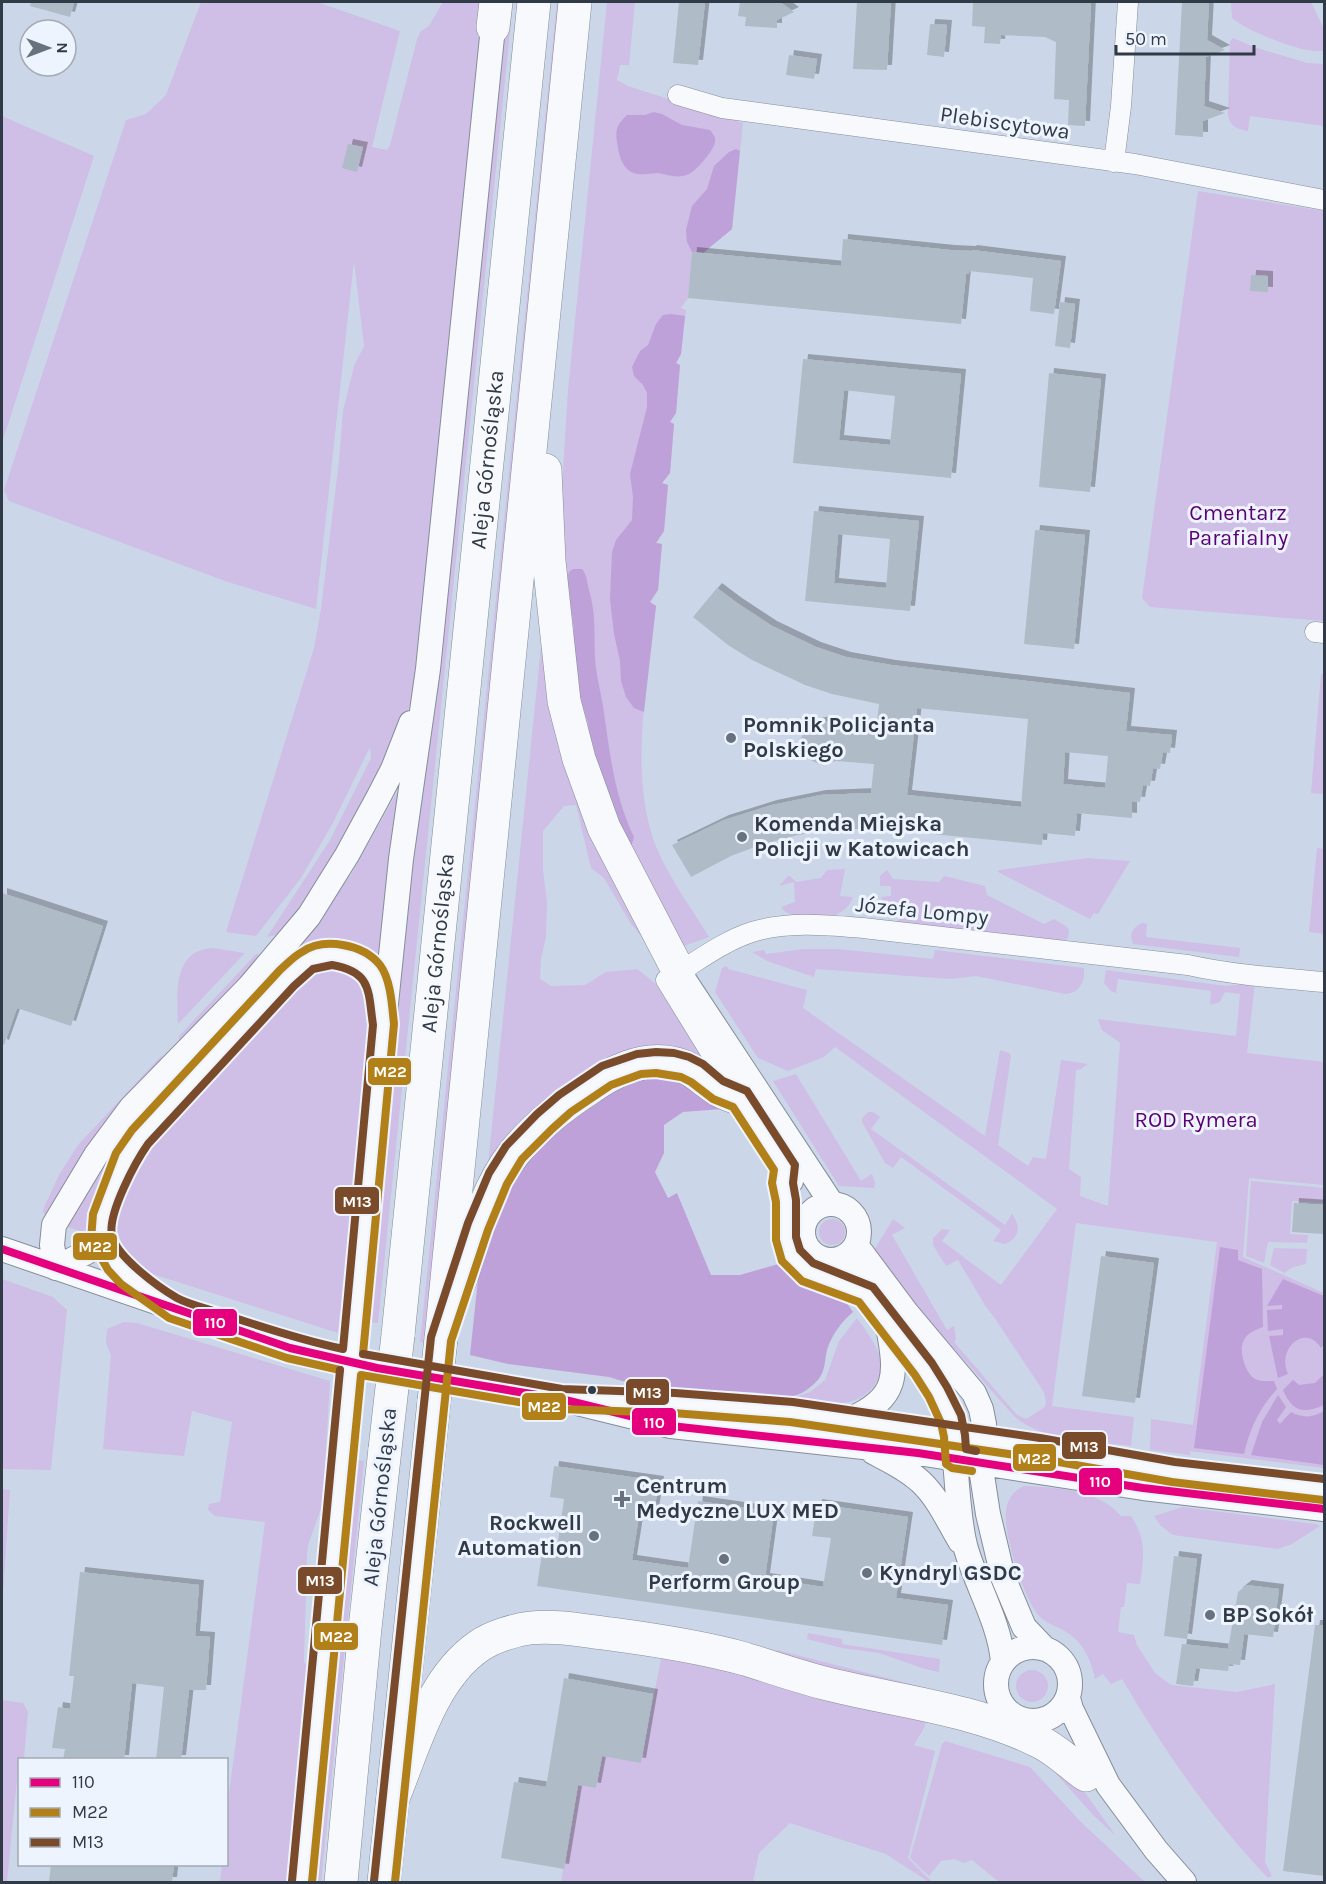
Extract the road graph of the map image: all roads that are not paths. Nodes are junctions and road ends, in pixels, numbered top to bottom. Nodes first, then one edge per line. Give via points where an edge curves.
1 (534, 2) edge
2 (575, 2) edge
3 (1128, 2) edge
4 (494, 10) edge
5 (678, 95) dead end
6 (1114, 162) junction
7 (1324, 200) edge
8 (540, 351) junction
9 (428, 669) junction
10 (679, 972) junction
11 (1324, 982) edge
12 (384, 1025) junction
13 (740, 1099) junction
14 (785, 1168) junction
15 (832, 1204) junction
16 (807, 1218) junction
17 (54, 1225) junction
18 (101, 1238) junction
19 (856, 1245) junction
20 (6, 1251) edge
21 (837, 1260) junction
22 (56, 1268) junction
23 (92, 1280) junction
24 (865, 1293) junction
25 (173, 1308) junction
26 (888, 1326) junction
27 (441, 1339) junction
28 (561, 1399) junction
29 (849, 1420) junction
30 (955, 1447) junction
31 (866, 1448) junction
32 (981, 1451) junction
33 (1033, 1472) junction
34 (1324, 1490) edge
35 (986, 1498) junction
36 (1324, 1509) edge
37 (965, 1548) junction
38 (1045, 1649) junction
39 (1003, 1662) junction
40 (1068, 1698) junction
41 (1032, 1721) junction
42 (1097, 1780) junction
43 (393, 1798) junction
44 (302, 1882) edge
45 (341, 1882) edge
46 (384, 1882) edge
47 (1184, 1882) edge

1 - 45 highway, Aleja Górnośląska, bridge
2 - 8 highway, Aleja Górnośląska
3 - 6 street
4 - 9 street
5 - 6 street, Plebiscytowa via 722,108
6 - 7 street, Plebiscytowa
8 - 10 highway via 549,561 564,701 579,759 604,828
8 - 27 highway, Aleja Górnośląska
9 - 12 street via 401,860
9 - 17 street via 393,769 309,916 249,987 131,1108 96,1155
10 - 11 street, Józefa Lompy via 751,932 817,925
10 - 13 street via 666,980
10 - 15 street
12 - 18 street via 377,983 371,972 344,955 308,960 140,1137 126,1157 109,1197
12 - 44 street, bridge
13 - 14 street
13 - 27 highway via 718,1090 685,1067 656,1062 606,1076 566,1104 514,1153 498,1179 478,1226
14 - 16 street
14 - 24 street via 782,1183 791,1255 807,1272
15 - 16 street via 818,1208
15 - 19 street via 851,1212 856,1220
16 - 21 street via 806,1244 819,1257
17 - 20 street
17 - 22 street
18 - 22 street via 87,1252
18 - 23 street
18 - 25 street via 127,1275
19 - 21 street
19 - 32 street via 974,1393 984,1424
20 - 22 street
21 - 24 street
22 - 23 street
23 - 25 street
24 - 26 street
25 - 28 street via 290,1348 377,1368
26 - 29 street via 893,1353 891,1384 874,1407
26 - 30 street via 938,1392 951,1419
27 - 43 highway, Aleja Górnośląska, bridge
28 - 29 street via 739,1406
28 - 31 street via 671,1426
29 - 30 street
30 - 31 street
30 - 32 street
30 - 37 street
31 - 37 street via 921,1482
32 - 33 street
32 - 34 street
32 - 35 street
33 - 35 street via 1008,1478
33 - 36 street
35 - 38 street via 996,1551 1014,1606 1024,1627
37 - 39 street
38 - 39 street via 1022,1648
38 - 40 street via 1059,1657 1069,1673
39 - 41 street via 996,1681 999,1699 1012,1715
40 - 41 street via 1050,1718
40 - 42 street
41 - 42 street via 1063,1740
42 - 43 highway via 1038,1740 986,1721 823,1683 720,1653 551,1627 493,1639 462,1661 443,1682 430,1706
42 - 47 street
43 - 46 highway, Aleja Górnośląska

